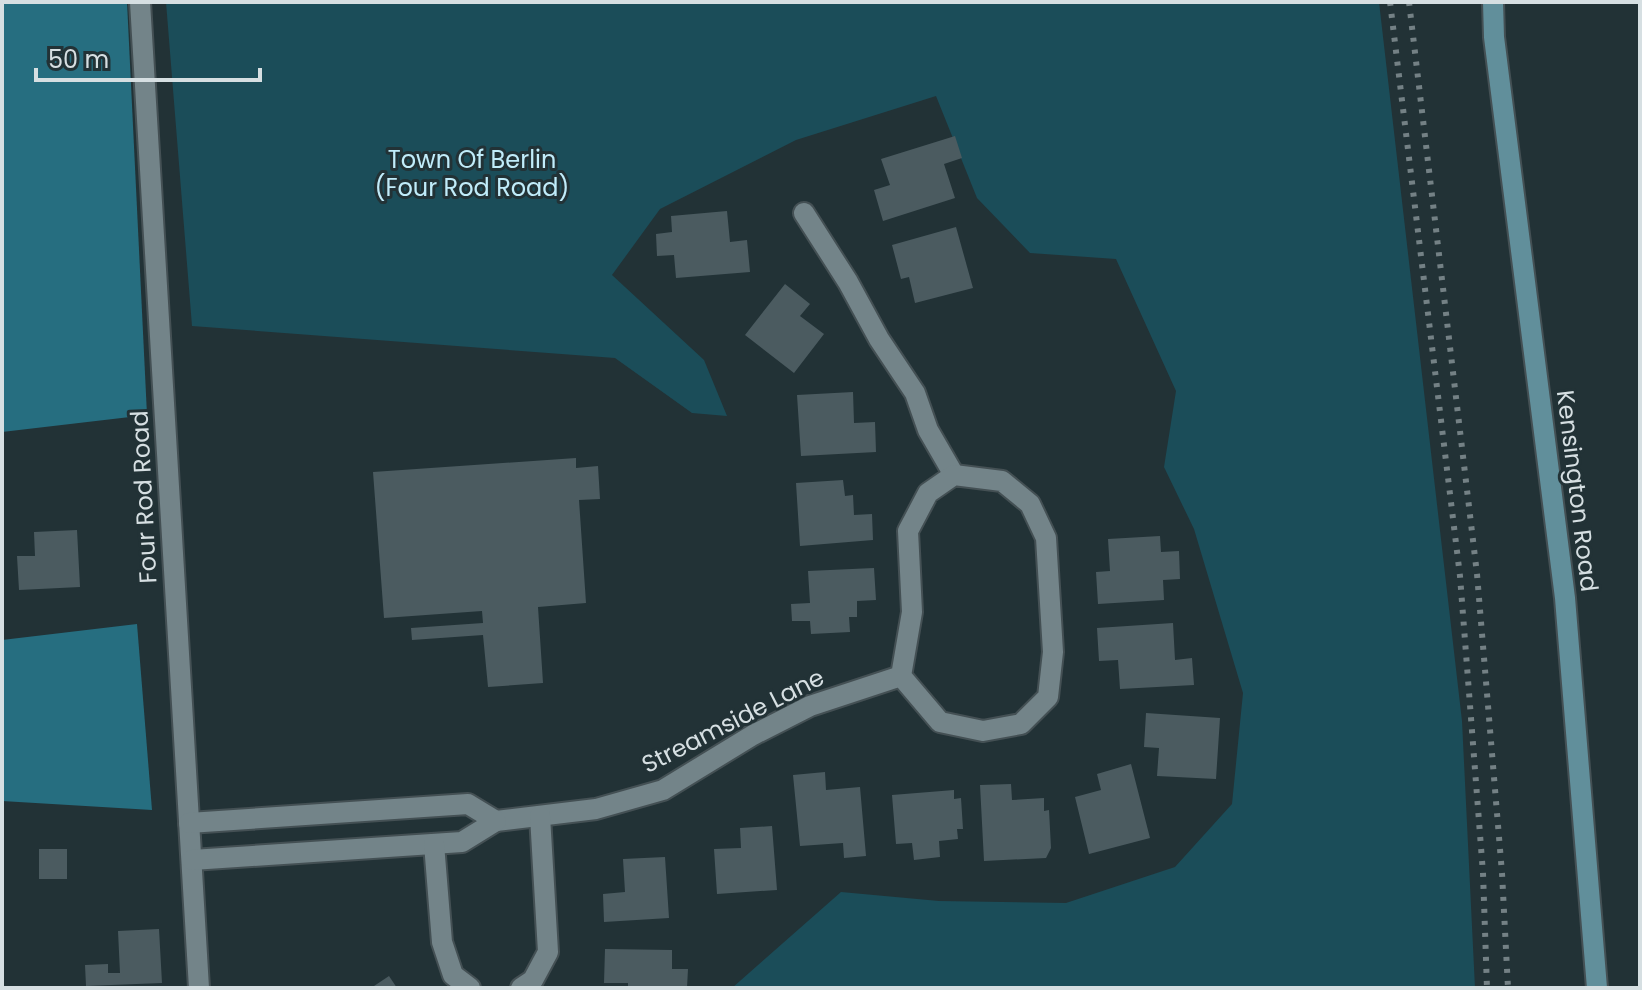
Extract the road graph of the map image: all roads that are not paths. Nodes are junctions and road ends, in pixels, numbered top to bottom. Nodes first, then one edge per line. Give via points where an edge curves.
1 (140, 2) edge
2 (1493, 2) edge
3 (804, 213) dead end
4 (954, 475) junction
5 (901, 676) junction
6 (540, 816) junction
7 (496, 821) junction
8 (189, 823) junction
9 (434, 844) junction
10 (192, 860) junction
11 (199, 988) edge
12 (470, 988) edge
13 (521, 988) edge
14 (1597, 988) edge

1 - 8 street, Four Rod Road
2 - 14 street, Kensington Road via 1565,598
3 - 4 street via 915,393 928,430
4 - 5 street via 928,493 908,531 912,612
4 - 5 street via 1002,481 1030,504 1046,538 1053,652 1048,697 1021,724 983,731 940,722
5 - 6 street, Streamside Lane via 810,706 663,790 596,809
6 - 7 street, Streamside Lane
6 - 13 street via 548,952 533,980
7 - 8 street via 468,804
7 - 9 street, Streamside Lane via 462,842
8 - 10 street, Four Rod Road
9 - 10 street, Streamside Lane
9 - 12 street via 442,942 453,975
10 - 11 street, Four Rod Road

